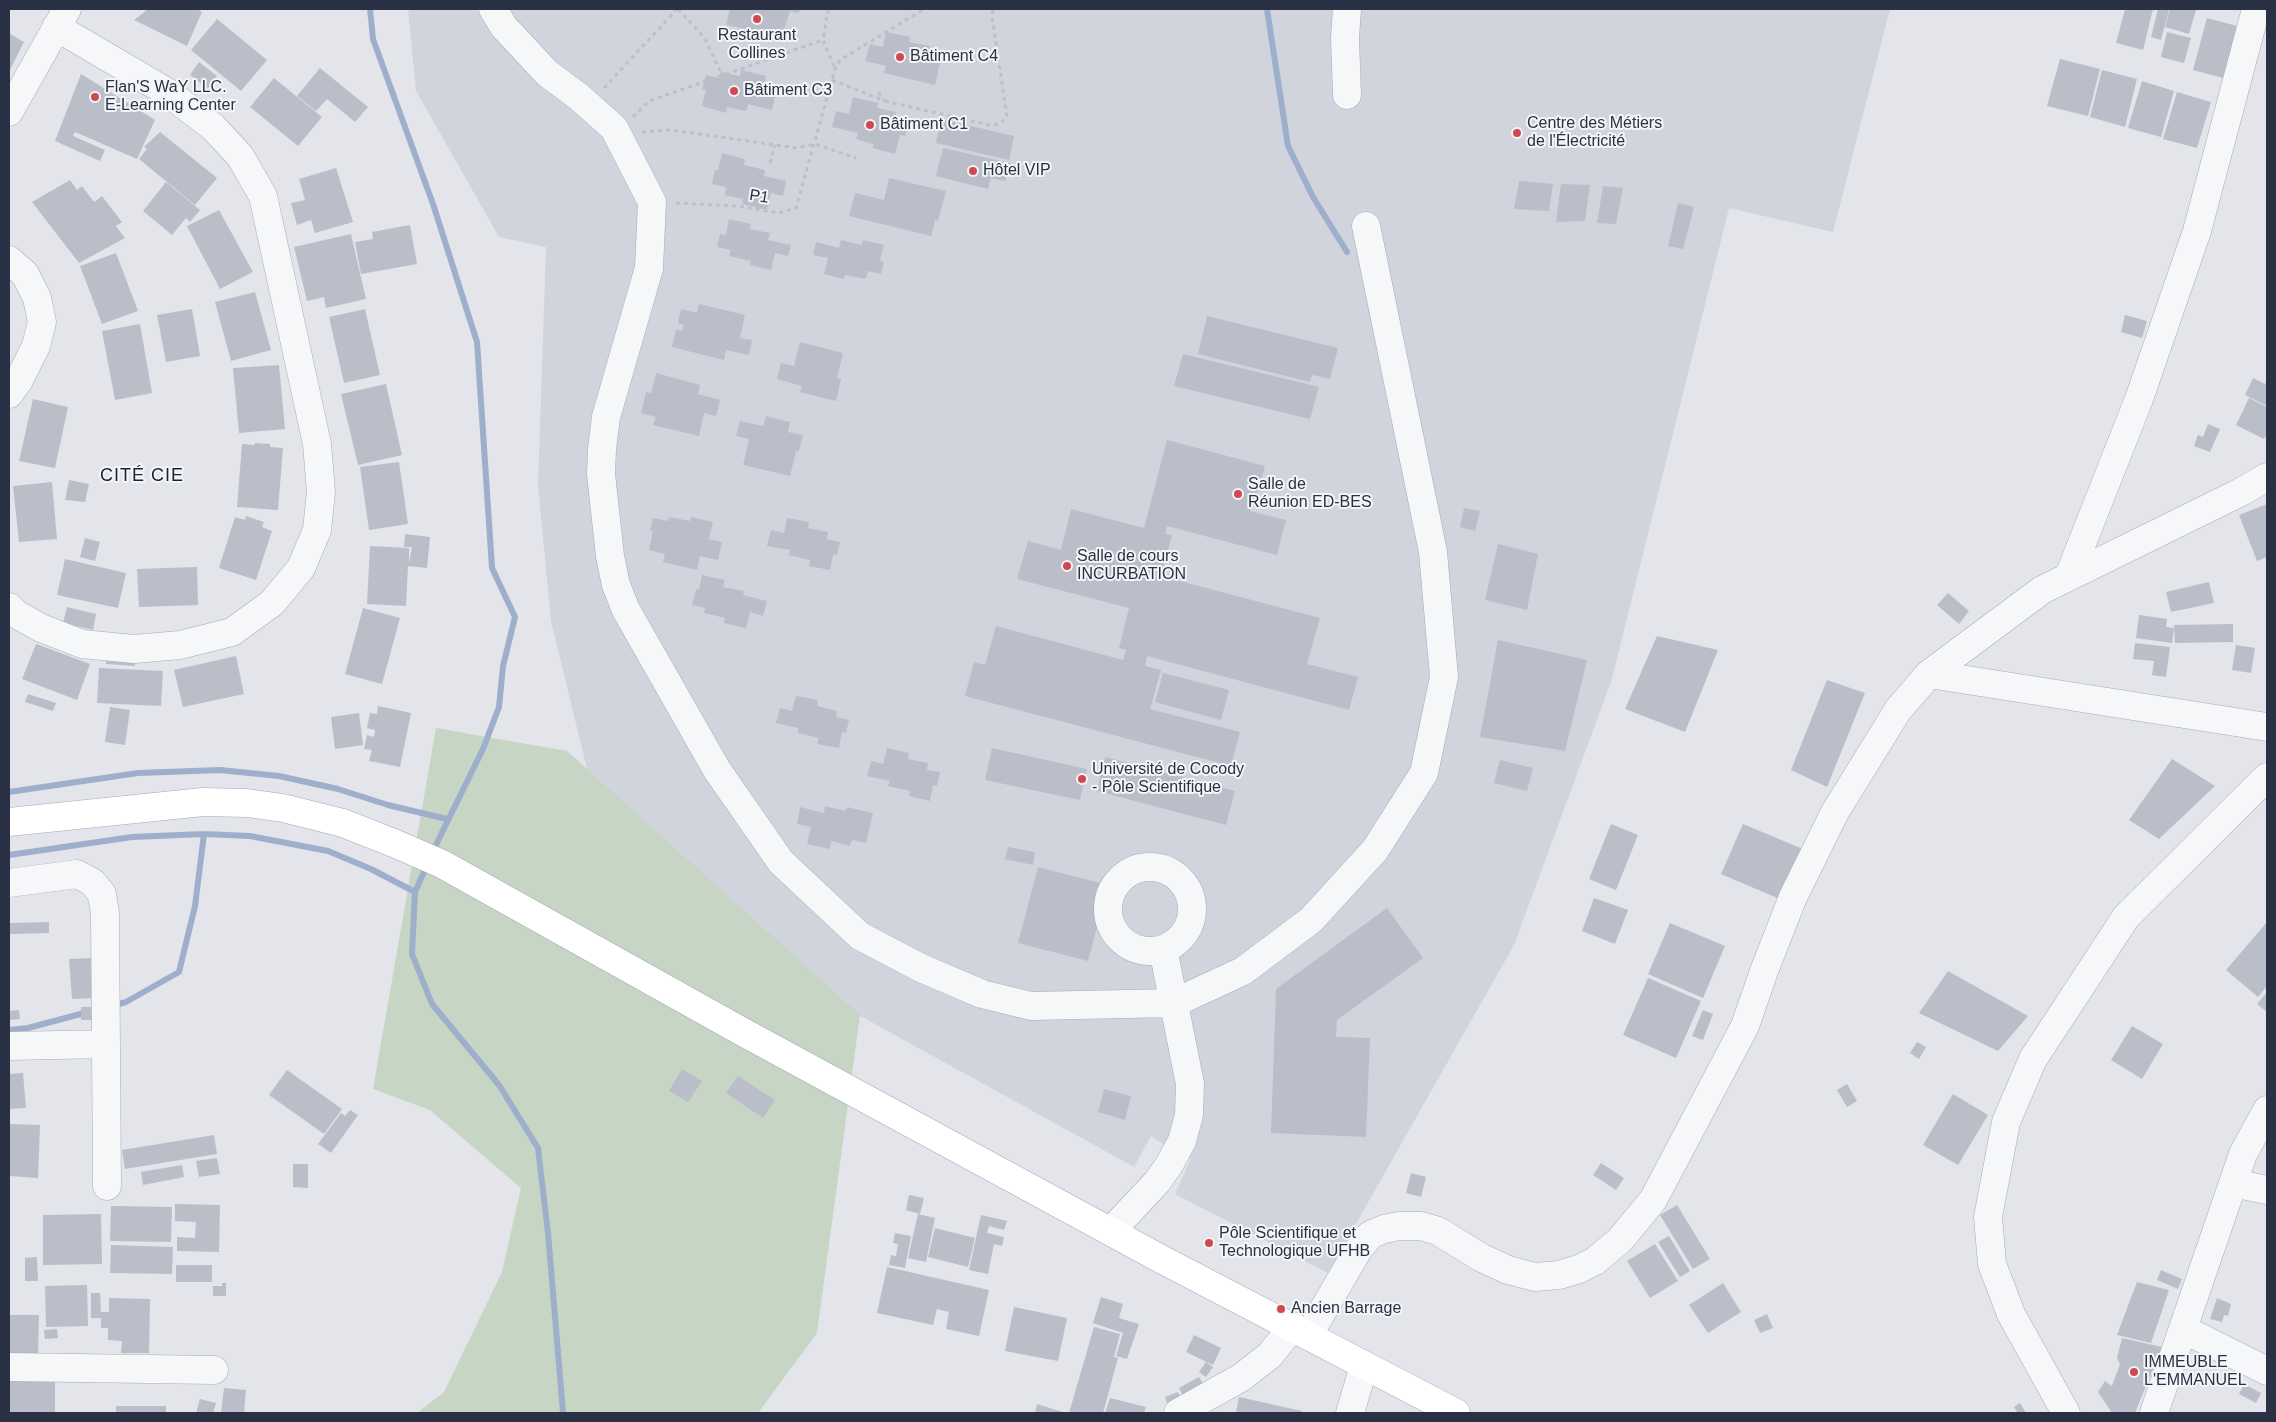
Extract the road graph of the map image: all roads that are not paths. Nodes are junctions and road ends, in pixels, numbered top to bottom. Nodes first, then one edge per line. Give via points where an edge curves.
1 (493, 9) edge
2 (1347, 9) edge
3 (2256, 9) edge
4 (62, 18) edge
5 (1348, 96) dead end
6 (9, 112) edge
7 (1366, 226) dead end
8 (9, 260) edge
9 (9, 394) edge
10 (2267, 477) edge
11 (2069, 576) junction
12 (9, 607) edge
13 (1929, 674) junction
14 (2267, 727) edge
15 (2267, 777) edge
16 (9, 822) edge
17 (9, 883) edge
18 (1163, 949) dead end
19 (1174, 1003) junction
20 (105, 1044) junction
21 (9, 1046) edge
22 (2267, 1110) edge
23 (2233, 1183) junction
24 (107, 1186) dead end
25 (2267, 1190) edge
26 (1111, 1231) junction
27 (2183, 1329) junction
28 (1300, 1331) junction
29 (1364, 1366) junction
30 (9, 1367) edge
31 (214, 1370) dead end
32 (2267, 1370) edge
33 (1178, 1413) edge
34 (1350, 1413) edge
35 (1456, 1413) edge
36 (2066, 1413) edge
37 (2154, 1413) edge

1 - 19 street via 504,27 547,73 614,128 652,202 649,268 606,418 601,474 610,556 626,610 716,770 781,862 860,936 921,968 982,994 1031,1006
2 - 5 street
3 - 11 street via 2197,231 2140,399
4 - 6 street
4 - 12 street via 213,127 240,156 264,196 317,444 321,492 317,530 301,568 272,603 232,632 180,645 134,648 82,644 41,628
7 - 19 street via 1433,552 1444,677 1424,772 1375,850 1312,920 1243,971
8 - 9 street via 24,274 37,298 42,322 36,346
10 - 11 street
11 - 13 street via 2042,590
13 - 14 street
13 - 28 street via 1898,710 1835,812 1793,897 1745,1026 1653,1200 1620,1240 1595,1261 1579,1269 1559,1275 1535,1276 1508,1270 1482,1258 1438,1231 1420,1226 1384,1229 1370,1235
15 - 36 street via 2126,917 2033,1059 2006,1122 1988,1217 1992,1264 2011,1314
16 - 26 main road via 202,802 283,808 343,823 442,864 741,1031
17 - 20 street via 77,874 92,882 102,894 105,913
18 - 19 street
19 - 26 street via 1190,1084 1189,1115 1182,1140 1169,1165
20 - 21 street
20 - 24 street
22 - 23 street via 2243,1154
23 - 25 street
23 - 27 street
26 - 28 main road
27 - 32 street
27 - 37 street
28 - 29 main road
28 - 33 street via 1242,1378
29 - 34 street
29 - 35 main road
30 - 31 street

